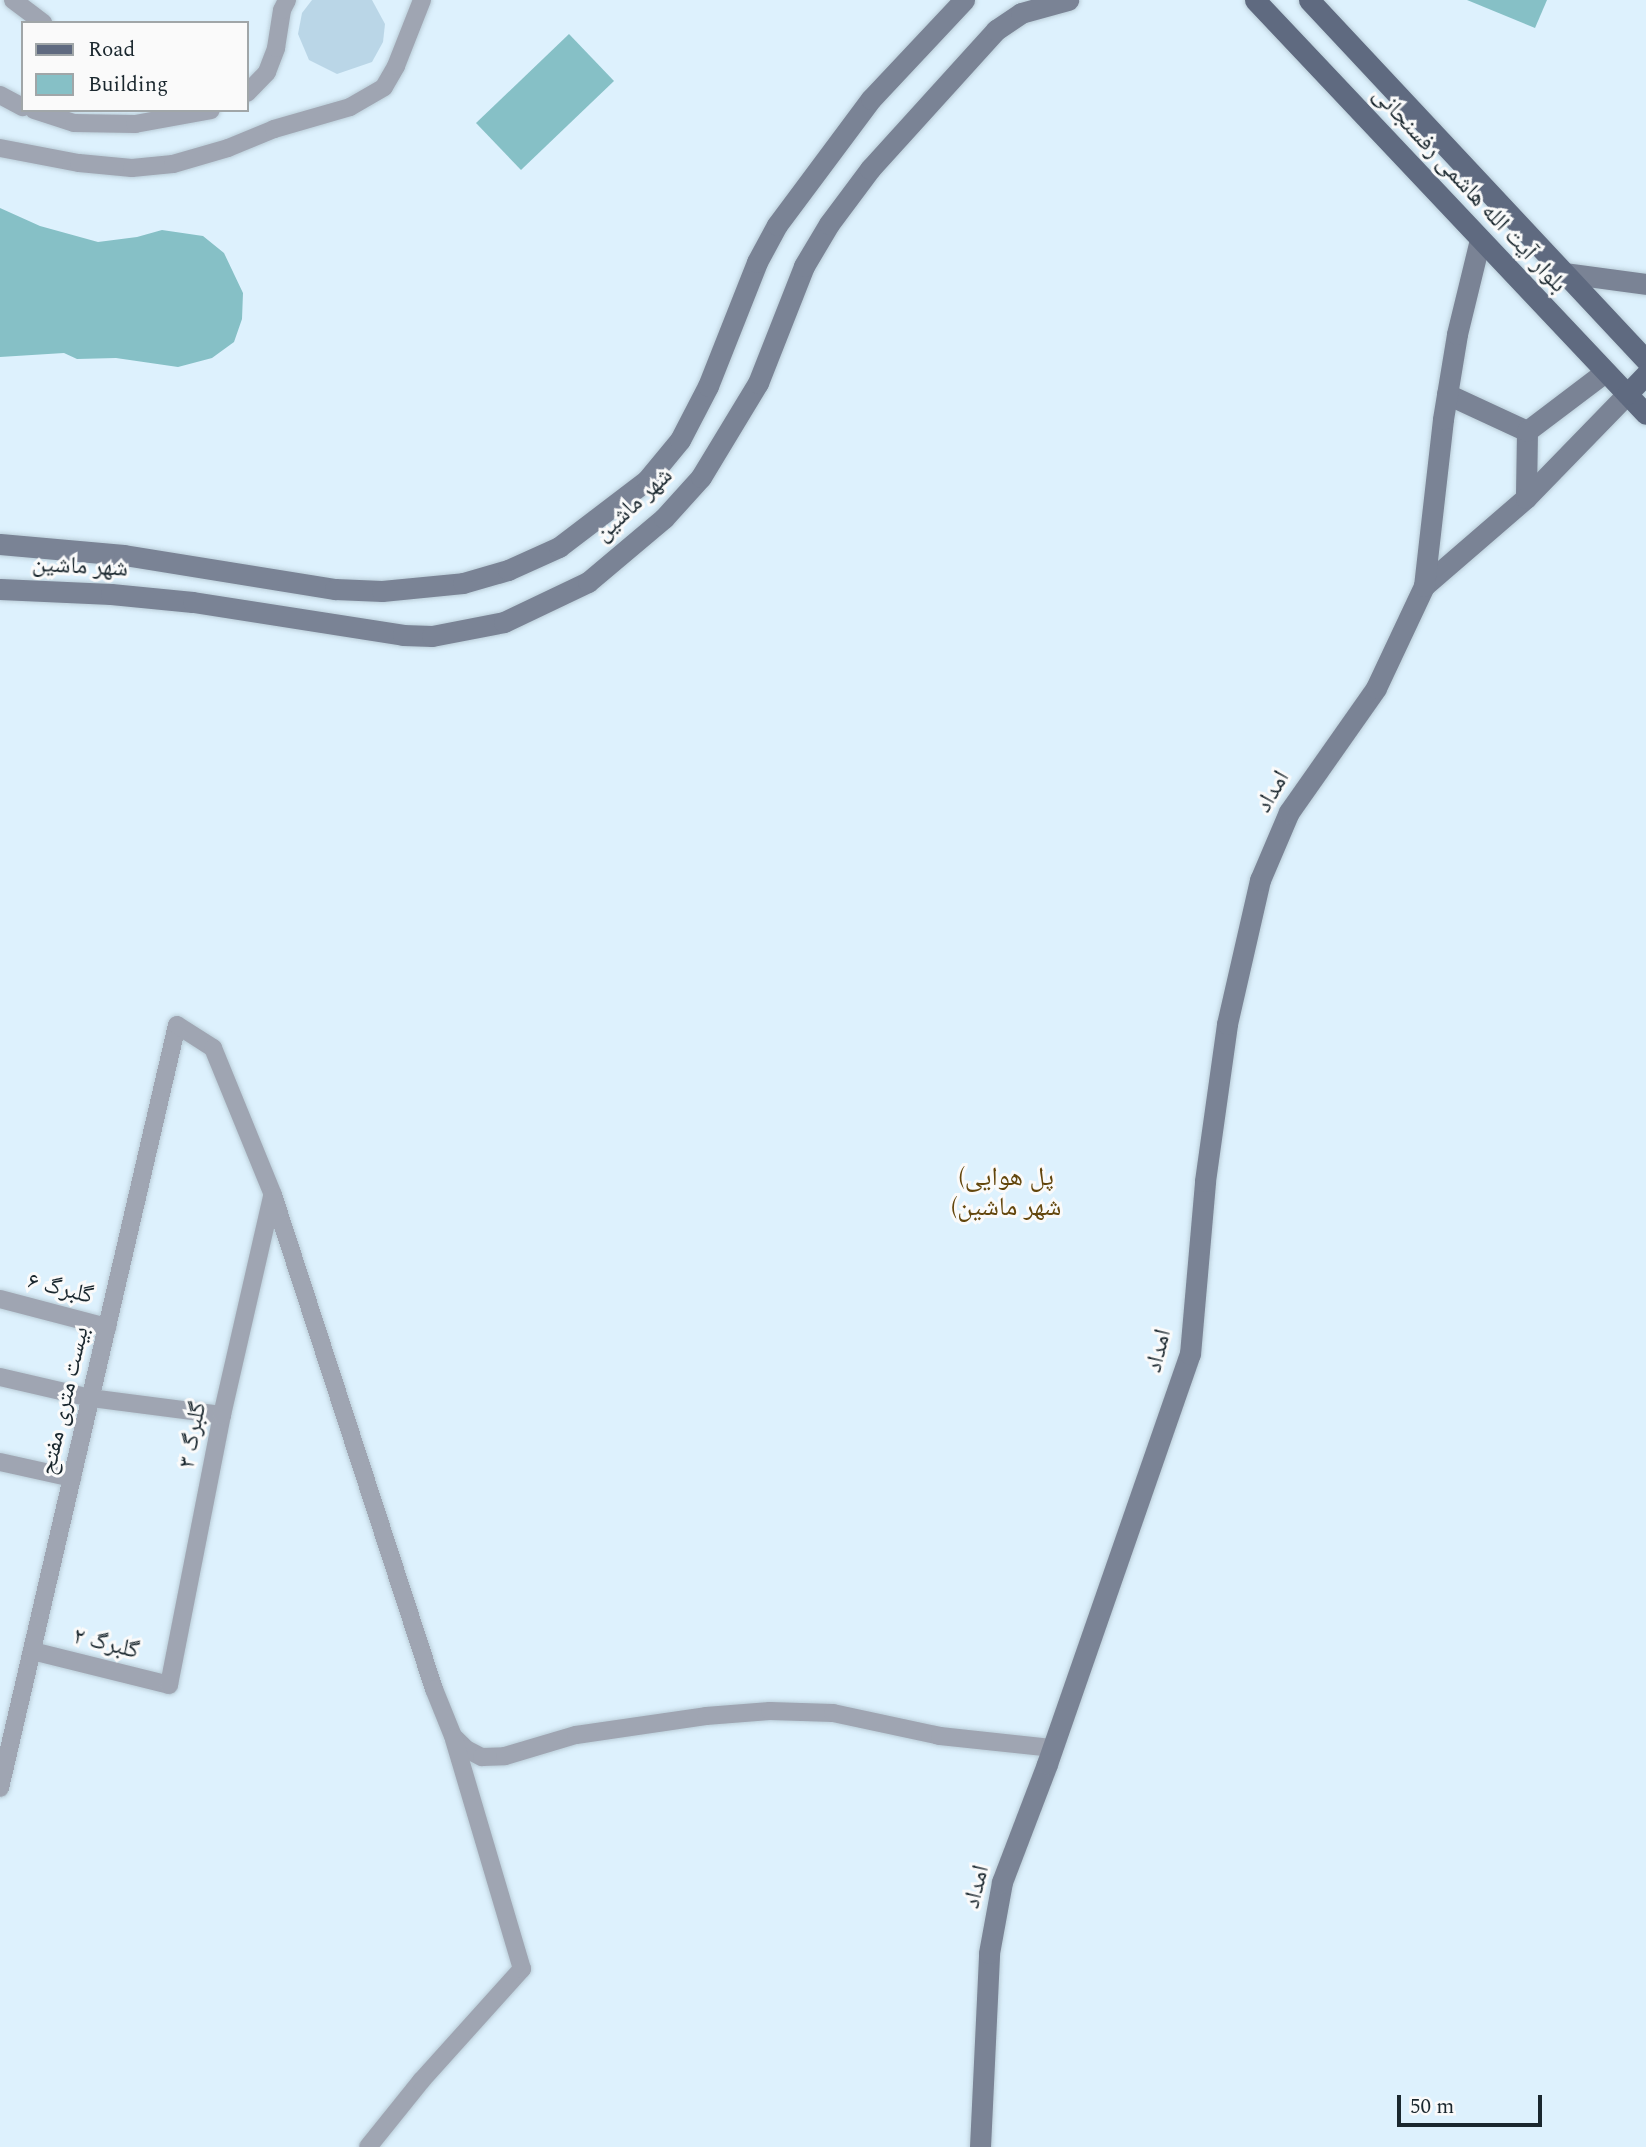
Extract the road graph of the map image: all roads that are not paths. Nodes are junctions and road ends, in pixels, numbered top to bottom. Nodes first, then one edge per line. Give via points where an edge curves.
1 (13, 0) edge
2 (422, 0) edge
3 (964, 0) edge
4 (1068, 0) edge
5 (1255, 0) edge
6 (1309, 0) edge
7 (282, 3) edge
8 (40, 21) edge
9 (248, 92) edge
10 (0, 95) edge
11 (21, 106) edge
12 (40, 112) edge
13 (200, 112) edge
14 (0, 148) edge
15 (1480, 240) junction
16 (1565, 272) junction
17 (1646, 284) edge
18 (1639, 352) edge
19 (1605, 372) junction
20 (1646, 374) edge
21 (1447, 394) junction
22 (1627, 394) junction
23 (1646, 414) edge
24 (1527, 431) junction
25 (1526, 498) junction
26 (0, 544) edge
27 (1424, 586) junction
28 (0, 589) edge
29 (273, 1195) junction
30 (0, 1300) edge
31 (107, 1327) junction
32 (0, 1377) edge
33 (90, 1398) junction
34 (222, 1415) junction
35 (0, 1462) edge
36 (72, 1478) junction
37 (32, 1651) junction
38 (169, 1685) joint
39 (7, 1725) edge
40 (453, 1735) junction
41 (1053, 1748) junction
42 (0, 1788) edge
43 (368, 2147) edge
44 (979, 2147) edge

1 - 8 street
2 - 14 street via 384,88 350,107 228,148 132,169
3 - 26 street, شهر ماشین via 871,99 777,225 680,440 647,480 559,547 508,570 463,583 382,591 335,589 124,555
4 - 28 street, شهر ماشین via 1021,13 996,30 870,169 804,265 758,383 701,478 664,518 588,582 504,622 432,636 166,600
5 - 15 main road, بلوار آیت الله هاشمی رفسنجانی
6 - 16 main road, بلوار آیت الله هاشمی رفسنجانی
7 - 9 street via 276,48 267,72
10 - 11 street
12 - 13 street via 74,123 135,124
15 - 19 main road, بلوار آیت الله هاشمی رفسنجانی
15 - 21 street
16 - 17 street
16 - 18 main road, بلوار آیت الله هاشمی رفسنجانی
18 - 19 main road
19 - 22 main road, بلوار آیت الله هاشمی رفسنجانی
19 - 24 street
20 - 22 main road
21 - 24 street
21 - 27 street
22 - 23 main road, بلوار آیت الله هاشمی رفسنجانی
22 - 25 street
24 - 25 street
25 - 27 street
27 - 41 street, امداد via 1376,688 1289,812 1260,880 1227,1024 1205,1181 1189,1354
29 - 31 street, بیست متری مفتح via 213,1048 177,1025
29 - 34 street, گلبرگ ۳
29 - 40 street
30 - 31 street, گلبرگ ۶
31 - 33 street, بیست متری مفتح
32 - 33 street
33 - 34 street
33 - 36 street, بیست متری مفتح
34 - 38 street, گلبرگ ۳
35 - 36 street
36 - 37 street, بیست متری مفتح
37 - 38 street, گلبرگ ۲
37 - 39 street, بیست متری مفتح
39 - 42 street, بیست متری مفتح
40 - 41 street via 482,1757 505,1756 576,1735 770,1711 832,1713 940,1736
40 - 43 street via 522,1969
41 - 44 street, امداد via 1002,1882 989,1953

